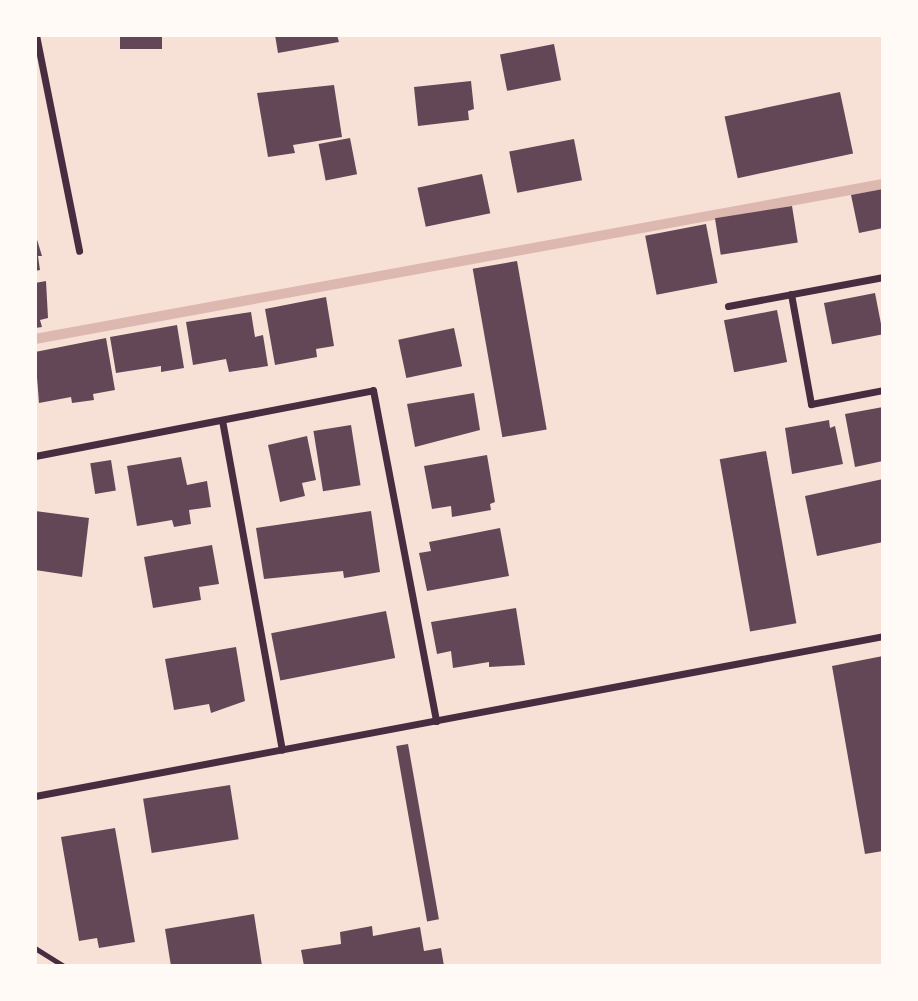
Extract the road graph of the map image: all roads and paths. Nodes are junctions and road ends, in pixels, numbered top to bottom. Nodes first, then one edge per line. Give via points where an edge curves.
1 (36, 35) edge
2 (79, 251) dead end
3 (883, 277) edge
4 (791, 294) junction
5 (728, 306) dead end
6 (883, 390) edge
7 (222, 420) junction
8 (35, 456) edge
9 (883, 636) edge
10 (436, 721) junction
11 (282, 750) junction
12 (35, 796) edge
13 (35, 948) edge
14 (64, 966) edge

1 - 2 street
3 - 4 street
4 - 5 street
4 - 6 street via 811,404
7 - 8 street
7 - 10 street via 373,390
7 - 11 street
9 - 10 street
10 - 11 street
11 - 12 street
13 - 14 path

